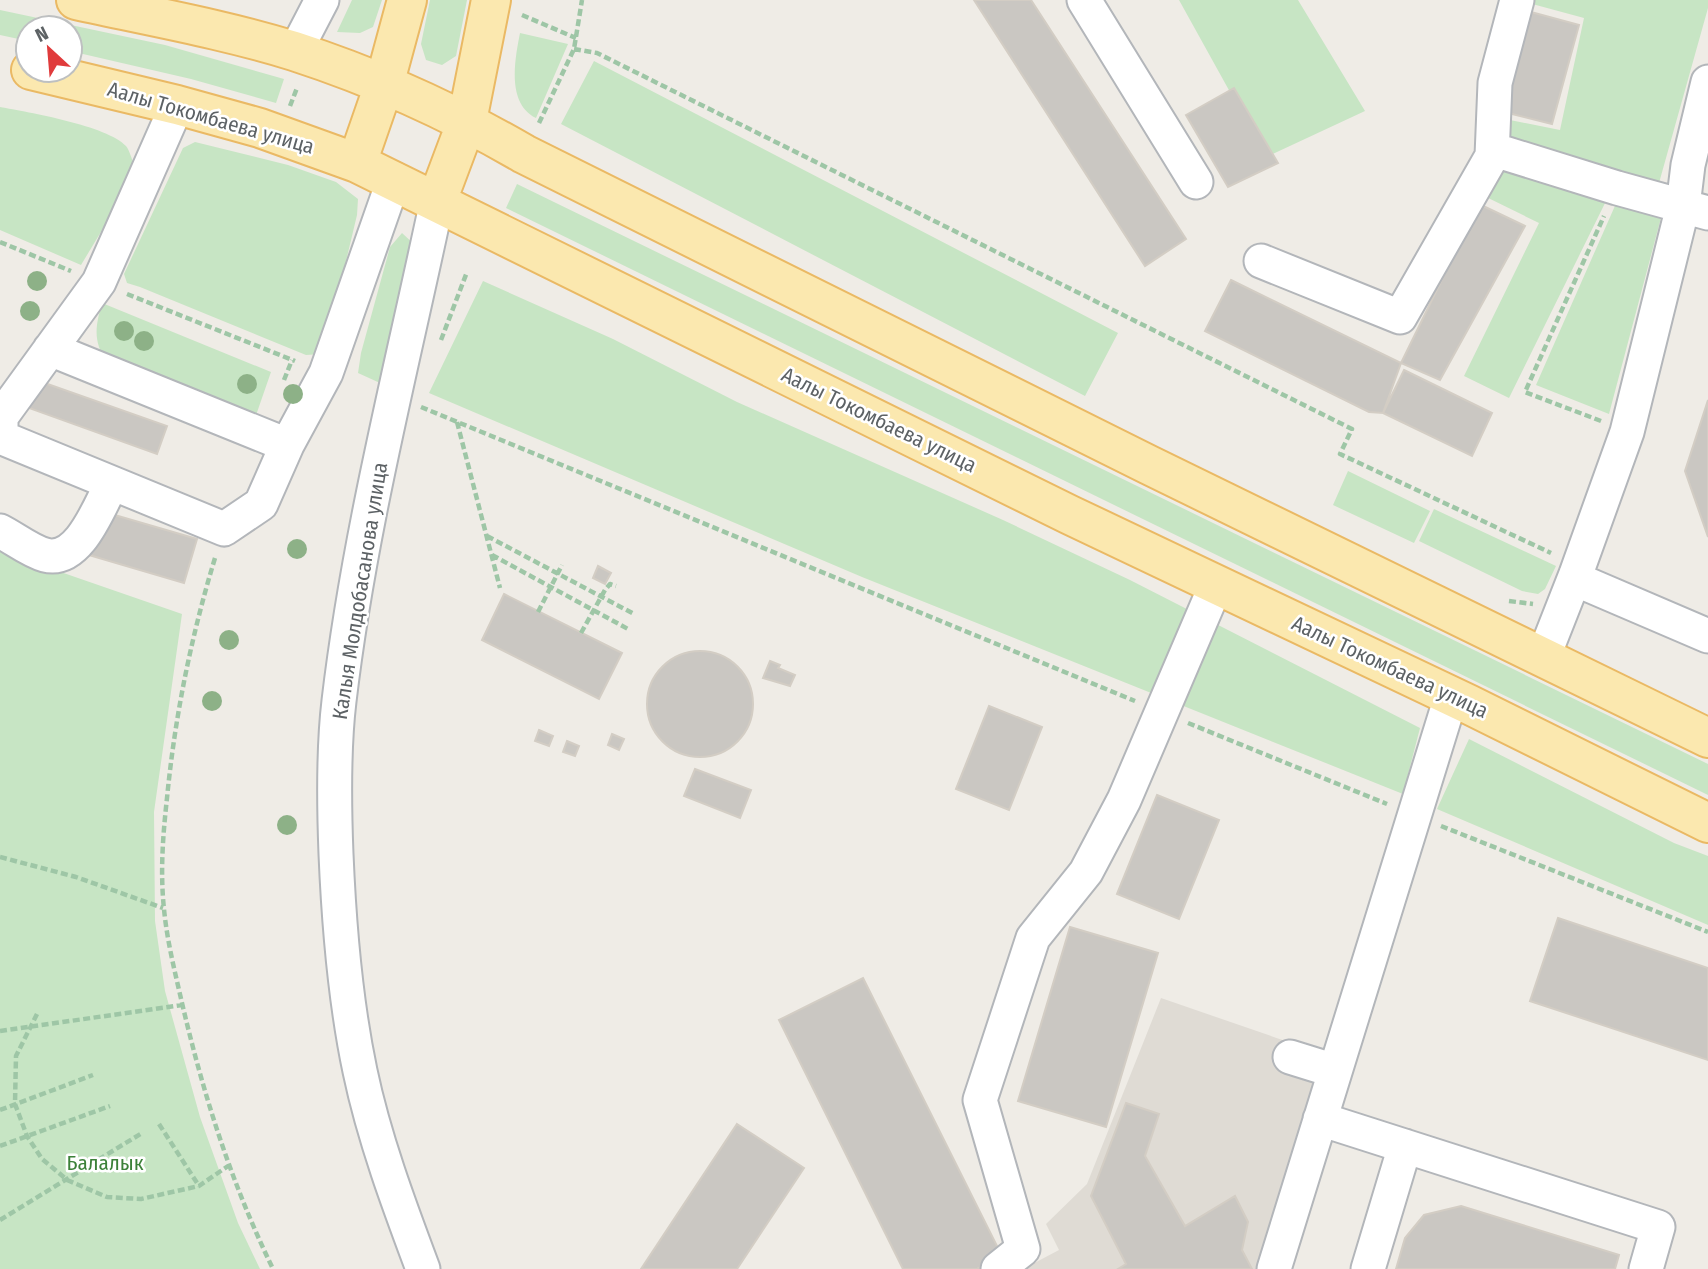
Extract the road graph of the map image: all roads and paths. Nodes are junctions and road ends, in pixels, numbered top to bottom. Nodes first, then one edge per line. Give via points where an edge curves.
1 (76, 0) edge
2 (323, 0) edge
3 (407, 0) edge
4 (582, 0) edge
5 (1084, 0) edge
6 (1517, 0) edge
7 (507, 7) edge
8 (576, 38) junction
9 (574, 49) junction
10 (297, 68) junction
11 (1708, 82) edge
12 (84, 83) edge
13 (384, 85) junction
14 (177, 105) junction
15 (290, 107) dead end
16 (467, 121) junction
17 (538, 124) dead end
18 (1492, 156) junction
19 (357, 163) junction
20 (1698, 166) edge
21 (394, 179) junction
22 (1196, 182) dead end
23 (1617, 188) junction
24 (437, 201) junction
25 (1695, 210) edge
26 (0, 243) edge
27 (1261, 261) dead end
28 (99, 282) junction
29 (50, 349) junction
30 (292, 360) junction
31 (326, 373) junction
32 (282, 385) dead end
33 (416, 405) dead end
34 (457, 421) junction
35 (0, 431) edge
36 (1628, 432) junction
37 (286, 445) junction
38 (112, 483) junction
39 (224, 529) junction
40 (0, 531) edge
41 (486, 536) junction
42 (491, 554) junction
43 (562, 565) dead end
44 (558, 574) junction
45 (1576, 577) junction
46 (1216, 584) junction
47 (616, 586) dead end
48 (551, 587) junction
49 (500, 588) dead end
50 (600, 597) junction
51 (593, 609) junction
52 (538, 612) dead end
53 (634, 614) dead end
54 (628, 629) dead end
55 (581, 633) dead end
56 (1708, 636) edge
57 (1543, 658) junction
58 (1451, 697) junction
59 (1162, 712) junction
60 (1708, 738) edge
61 (1414, 816) junction
62 (1708, 822) edge
63 (0, 857) edge
64 (163, 908) junction
65 (1708, 932) edge
66 (182, 1005) junction
67 (37, 1014) dead end
68 (30, 1026) junction
69 (0, 1031) edge
70 (1290, 1057) dead end
71 (1335, 1071) junction
72 (93, 1075) dead end
73 (15, 1104) junction
74 (110, 1106) dead end
75 (0, 1110) edge
76 (1320, 1119) junction
77 (159, 1124) dead end
78 (142, 1133) dead end
79 (27, 1136) junction
80 (0, 1146) edge
81 (1405, 1146) junction
82 (228, 1166) junction
83 (67, 1180) junction
84 (199, 1186) junction
85 (0, 1220) edge
86 (273, 1269) edge
87 (423, 1269) edge
88 (998, 1269) edge
89 (1274, 1269) edge
90 (1368, 1269) edge
91 (1646, 1269) edge

1 - 10 main road
2 - 10 street
3 - 13 main road
4 - 8 path
5 - 22 street
6 - 18 street via 1495,83
7 - 8 path
7 - 16 main road
8 - 9 path
9 - 17 path
9 - 45 path via 597,53 1352,429 1340,454 1561,558
10 - 13 main road
10 - 15 path
11 - 20 street
12 - 14 main road, Аалы Токомбаева улица
13 - 16 main road
13 - 19 main road
14 - 19 main road, Аалы Токомбаева улица via 274,132
14 - 28 street
16 - 24 main road
16 - 57 main road via 1149,466
18 - 23 street via 1501,152
18 - 27 street via 1400,317
19 - 21 main road, Аалы Токомбаева улица
20 - 25 street
21 - 24 main road, Аалы Токомбаева улица
21 - 31 street
23 - 25 street
23 - 36 path via 1525,392
24 - 46 main road, Аалы Токомбаева улица
24 - 87 street, Калыя Молдобасанова улица via 358,573 339,702 334,797 338,907 360,1072
25 - 36 street
26 - 28 path
28 - 29 street
28 - 30 path
29 - 35 street via 1,417
29 - 37 street
30 - 31 path
30 - 32 path
31 - 37 street
33 - 34 path
34 - 41 path
34 - 59 path
35 - 38 street via 5,439
36 - 45 street
37 - 39 street via 261,504
38 - 39 street
38 - 40 street via 77,546 62,555 45,555
39 - 64 path via 184,673 163,839
41 - 42 path
41 - 44 path
42 - 48 path
42 - 49 path
43 - 44 path
44 - 48 path
44 - 50 path
45 - 56 street
45 - 57 street
46 - 58 main road, Аалы Токомбаева улица
46 - 59 street
47 - 50 path via 610,584
48 - 51 path
48 - 52 path
50 - 51 path
50 - 53 path
51 - 54 path
51 - 55 path
57 - 60 main road
58 - 61 street
58 - 62 main road, Аалы Токомбаева улица
59 - 61 path
59 - 88 street via 1086,873 1033,938 980,1100 1023,1249
61 - 65 path
61 - 71 street
63 - 64 path via 76,877
64 - 66 path
66 - 68 path
66 - 82 path
67 - 68 path
68 - 69 path
68 - 73 path via 16,1056
70 - 71 street
71 - 76 street
72 - 73 path
73 - 75 path
73 - 79 path
74 - 79 path
76 - 81 street
76 - 89 street
77 - 84 path
78 - 83 path
79 - 80 path
79 - 83 path via 42,1159
81 - 90 street
81 - 91 street via 1658,1227
82 - 84 path
82 - 86 path
83 - 84 path via 107,1197 141,1199
83 - 85 path

